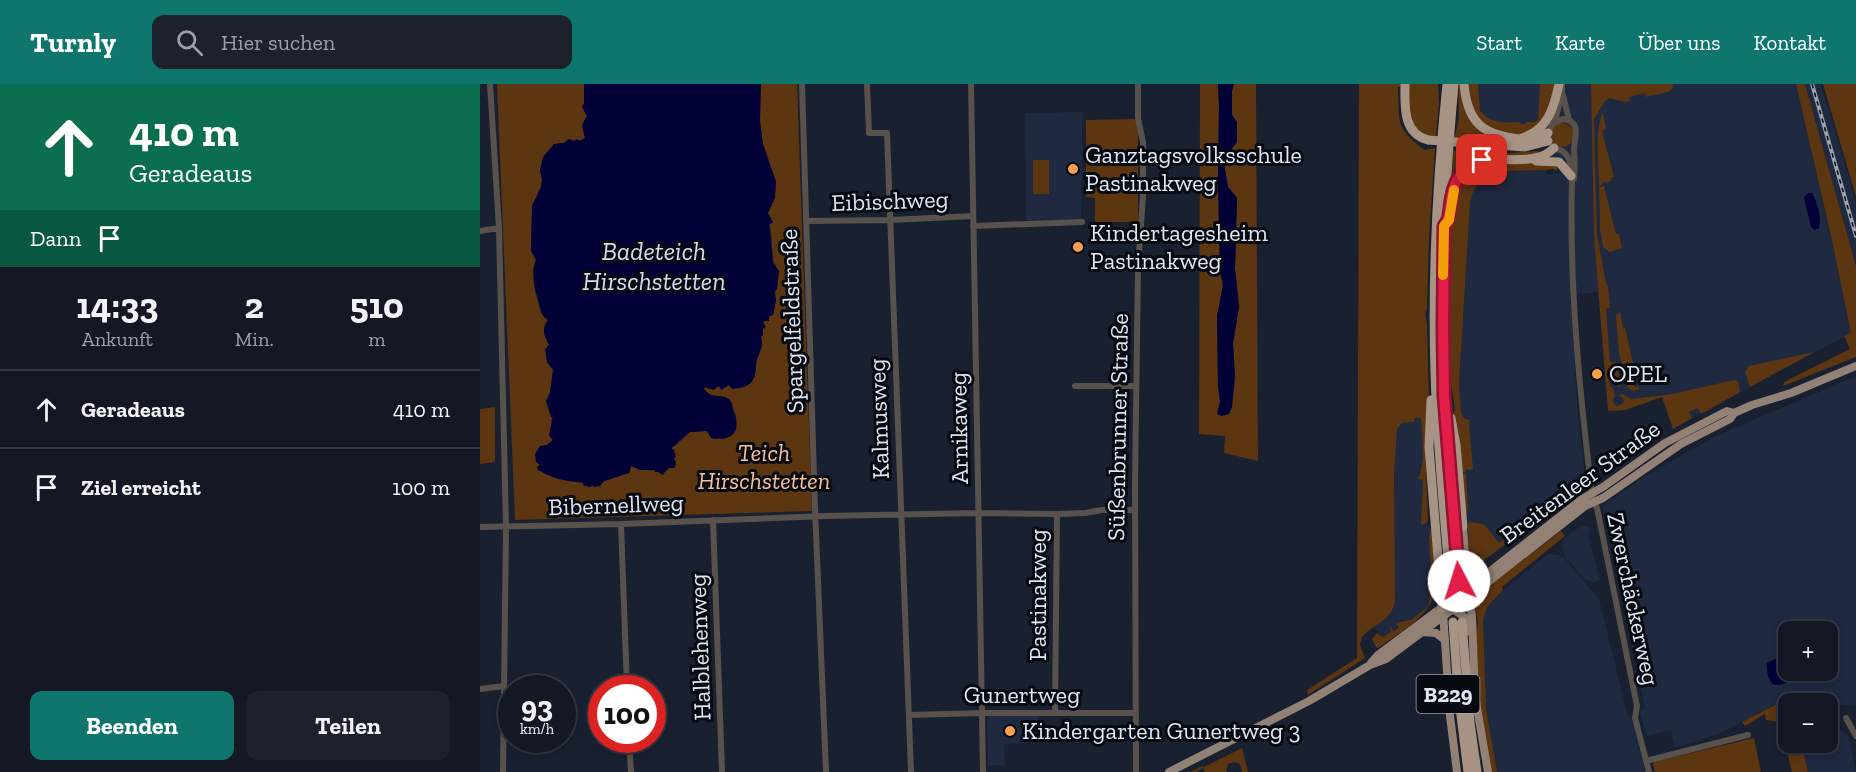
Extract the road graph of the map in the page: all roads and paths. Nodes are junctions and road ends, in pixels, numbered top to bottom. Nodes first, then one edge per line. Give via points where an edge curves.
1 (490, 84) edge
2 (802, 84) edge
3 (867, 84) edge
4 (970, 84) edge
5 (1138, 84) edge
6 (1406, 84) edge
7 (1440, 84) edge
8 (1447, 84) edge
9 (1454, 84) edge
10 (1464, 84) edge
11 (1561, 87) edge
12 (1445, 99) junction
13 (1569, 120) junction
14 (1555, 122) junction
15 (1516, 142) junction
16 (1553, 143) junction
17 (1574, 145) junction
18 (1528, 160) junction
19 (1571, 178) junction
20 (973, 216) junction
21 (891, 220) junction
22 (807, 221) junction
23 (1082, 222) dead end
24 (973, 226) junction
25 (1444, 226) junction
26 (499, 228) junction
27 (480, 231) edge
28 (1856, 366) edge
29 (1435, 375) junction
30 (1075, 386) dead end
31 (1136, 386) junction
32 (1444, 396) junction
33 (1734, 412) junction
34 (1592, 493) junction
35 (1593, 502) junction
36 (1134, 510) junction
37 (978, 513) junction
38 (900, 514) junction
39 (1057, 514) junction
40 (816, 516) junction
41 (713, 520) junction
42 (621, 524) junction
43 (480, 526) edge
44 (1463, 526) joint
45 (506, 527) junction
46 (1466, 566) junction
47 (1488, 573) junction
48 (1439, 576) junction
49 (1466, 593) junction
50 (1453, 609) junction
51 (1443, 612) junction
52 (1423, 632) junction
53 (1446, 641) junction
54 (1474, 648) junction
55 (1370, 665) junction
56 (504, 675) edge
57 (627, 675) edge
58 (498, 687) edge
59 (480, 689) edge
60 (1055, 712) junction
61 (982, 713) junction
62 (1136, 713) junction
63 (909, 715) junction
64 (1846, 718) dead end
65 (1748, 735) dead end
66 (1856, 736) edge
67 (503, 753) edge
68 (630, 753) edge
69 (1646, 761) junction
70 (503, 772) edge
71 (631, 772) edge
72 (722, 772) edge
73 (826, 772) edge
74 (911, 772) edge
75 (983, 772) edge
76 (1136, 772) edge
77 (1169, 772) edge
78 (1457, 772) edge
79 (1468, 772) edge
80 (1477, 772) edge
81 (1488, 772) edge
82 (1649, 772) edge

1 - 26 street
2 - 22 street, Spargelfeldstraße
3 - 21 street, Kalmusweg via 869,133 887,133
4 - 20 street, Arnikaweg
5 - 31 street, Süßenbrunner Straße via 1143,196
6 - 15 highway, bridge via 1406,115 1418,136 1468,143
7 - 12 highway
8 - 12 highway
9 - 25 highway
10 - 15 highway via 1469,109 1478,124
11 - 13 street, Zwerchäckerweg
11 - 14 street
11 - 15 highway via 1548,120
12 - 29 highway via 1435,232
13 - 14 street
13 - 17 street, Zwerchäckerweg via 1577,132
14 - 16 street
15 - 16 highway
15 - 16 highway via 1525,147
16 - 17 street via 1570,149
16 - 18 highway via 1541,157
16 - 19 street, Zwerchäckerweg via 1570,161
17 - 19 street, Zwerchäckerweg via 1574,179
18 - 19 highway via 1559,162
18 - 25 highway via 1482,160 1466,166 1457,179 1449,220
19 - 34 street, Zwerchäckerweg via 1582,408
20 - 21 street, Eibischweg
20 - 24 street, Arnikaweg
21 - 22 street, Eibischweg
21 - 38 street, Kalmusweg
22 - 40 street, Spargelfeldstraße
23 - 24 street, Eibischweg
24 - 37 street, Arnikaweg
25 - 32 highway
26 - 27 street
26 - 45 street
28 - 33 main road, Breitenleer Straße
29 - 32 highway via 1454,582
29 - 48 highway via 1431,381 1429,447
30 - 31 street
31 - 36 street, Süßenbrunner Straße
32 - 44 highway via 1450,407 1456,445
33 - 34 main road, Breitenleer Straße via 1726,411 1670,440
33 - 35 main road, Breitenleer Straße via 1730,419 1681,444
34 - 35 street, Zwerchäckerweg
34 - 47 main road, Breitenleer Straße
35 - 49 main road, Breitenleer Straße
35 - 69 street, Zwerchäckerweg
36 - 39 street, Bibernellweg
36 - 62 street, Süßenbrunner Straße
37 - 38 street, Bibernellweg
37 - 39 street, Bibernellweg
37 - 61 street, Arnikaweg
38 - 40 street, Bibernellweg
38 - 63 street, Kalmusweg
39 - 60 street, Pastinakweg
40 - 41 street, Bibernellweg
40 - 73 street, Spargelfeldstraße
41 - 42 street, Bibernellweg
41 - 72 street, Halblehenweg
42 - 45 street, Bibernellweg
42 - 57 street
43 - 45 street, Bibernellweg
44 - 46 main road
45 - 56 street
46 - 47 main road via 1475,573
46 - 49 main road
47 - 49 main road, Breitenleer Straße
48 - 49 highway via 1448,588
48 - 51 highway
49 - 50 main road, Breitenleer Straße
49 - 51 main road, Breitenleer Straße
49 - 54 main road, B229
50 - 51 main road
50 - 54 main road via 1466,618
51 - 52 main road, Breitenleer Straße
51 - 53 main road, B229
51 - 55 main road, Breitenleer Straße via 1378,655
52 - 53 main road via 1436,633
52 - 55 main road, Breitenleer Straße via 1386,659
53 - 78 main road, B229
54 - 81 main road, B229 via 1475,696
55 - 77 main road, Breitenleer Straße via 1309,701
58 - 59 street
60 - 61 street, Gunertweg
60 - 62 street, Gunertweg
61 - 63 street, Gunertweg
61 - 75 street, Arnikaweg
62 - 76 street, Süßenbrunner Straße
63 - 74 street, Kalmusweg
64 - 66 street
65 - 69 street
67 - 70 street
68 - 71 street
69 - 82 street, Zwerchäckerweg
79 - 80 highway via 1458,691 1457,622

